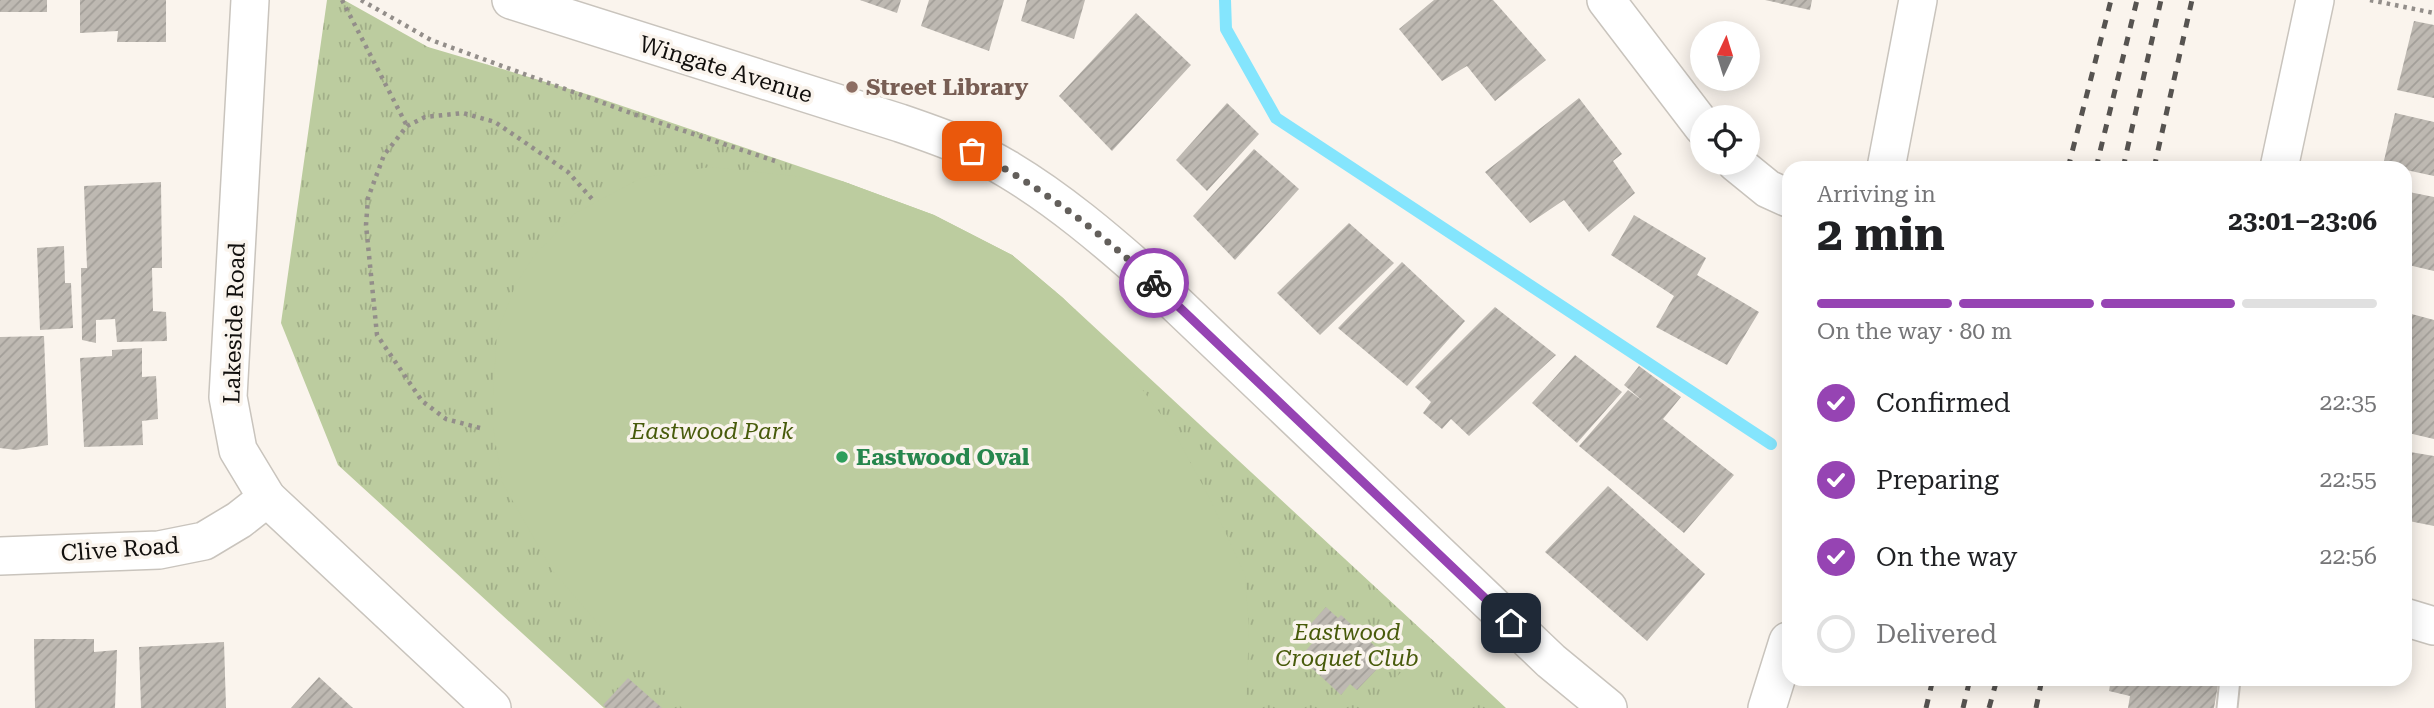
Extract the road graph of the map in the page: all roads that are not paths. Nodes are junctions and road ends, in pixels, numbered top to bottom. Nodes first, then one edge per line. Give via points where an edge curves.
1 (250, 0) edge
2 (511, 0) edge
3 (1606, 0) edge
4 (1917, 0) edge
5 (2315, 0) edge
6 (1690, 110) edge
7 (1887, 161) edge
8 (2280, 161) edge
9 (1751, 175) edge
10 (1782, 195) edge
11 (267, 498) junction
12 (0, 556) edge
13 (2412, 619) edge
14 (2434, 626) edge
15 (1782, 660) edge
16 (2229, 686) edge
17 (492, 708) edge
18 (1608, 708) edge
19 (1767, 708) edge
20 (2227, 708) edge

1 - 11 street, Lakeside Road via 228,397 238,450
2 - 18 street, Wingate Avenue via 900,122 1008,169 1108,242 1551,661
3 - 6 street
4 - 7 street
5 - 8 street
9 - 10 street
11 - 12 street, Clive Road via 204,541 159,550
11 - 17 street, Lakeside Road
13 - 14 street
15 - 19 street
16 - 20 lane

